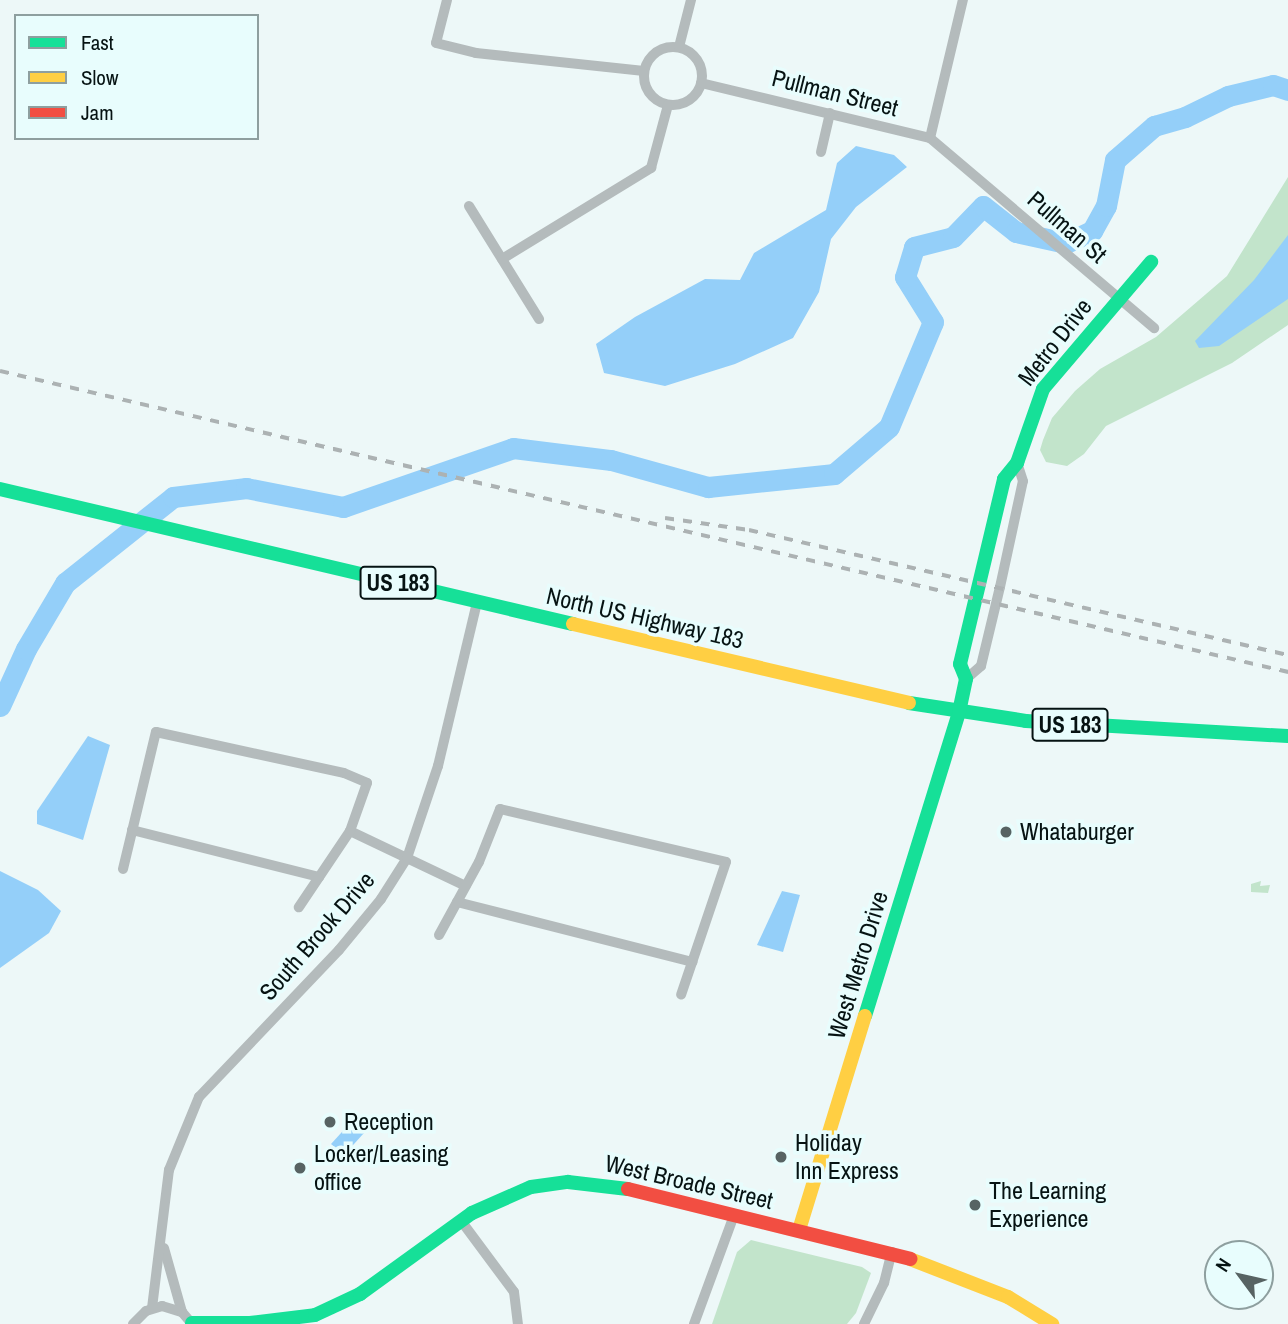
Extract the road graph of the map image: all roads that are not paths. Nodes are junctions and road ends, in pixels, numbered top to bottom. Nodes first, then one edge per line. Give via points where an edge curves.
1 (447, 0) edge
2 (691, 0) edge
3 (963, 0) edge
4 (679, 47) junction
5 (644, 71) junction
6 (701, 83) junction
7 (668, 105) junction
8 (830, 113) junction
9 (930, 138) junction
10 (821, 152) dead end
11 (954, 155) joint
12 (468, 206) dead end
13 (502, 259) junction
14 (1151, 262) dead end
15 (1118, 299) junction
16 (539, 318) dead end
17 (1154, 328) dead end
18 (1017, 463) junction
19 (0, 489) edge
20 (478, 602) junction
21 (966, 679) junction
22 (959, 712) junction
23 (1288, 736) edge
24 (132, 830) junction
25 (350, 831) junction
26 (407, 858) junction
27 (123, 869) dead end
28 (319, 877) junction
29 (466, 886) junction
30 (457, 902) junction
31 (299, 907) dead end
32 (439, 935) dead end
33 (692, 962) junction
34 (681, 995) dead end
35 (734, 1214) junction
36 (462, 1222) junction
37 (799, 1230) junction
38 (162, 1234) junction
39 (892, 1252) junction
40 (152, 1308) junction
41 (317, 1319) edge
42 (188, 1320) edge
43 (248, 1323) edge
44 (133, 1324) edge
45 (518, 1324) edge
46 (694, 1324) edge
47 (864, 1324) edge
48 (1052, 1324) edge

1 - 5 street via 436,43 475,53
2 - 4 street
3 - 9 street
4 - 5 street via 653,53
4 - 6 street via 698,60
5 - 7 street via 652,96
6 - 7 street via 686,102
6 - 8 street, Pullman Street
7 - 13 street via 651,168
8 - 9 street, Pullman Street
8 - 10 street
9 - 11 street, Pullman Street
11 - 15 street, Pullman St
12 - 13 street
13 - 16 street
14 - 15 street, Metro Drive
15 - 17 street, Pullman St
15 - 18 street, Metro Drive via 1043,389
18 - 21 street, Metro Drive via 1004,479 960,664
18 - 21 street, Metro Drive via 1023,481 1000,587 981,666
19 - 20 street, North US Highway 183 / US 183
20 - 22 street, North US Highway 183 / US 183
20 - 26 street, South Brook Drive via 438,766
21 - 22 street, Metro Drive
22 - 23 street, North US Highway 183 / US 183 via 1101,727
22 - 37 street, West Metro Drive
24 - 25 street via 156,732 367,783
24 - 27 street
24 - 28 street
25 - 26 street
25 - 28 street
26 - 29 street
26 - 38 street, South Brook Drive via 339,950 199,1097 169,1170
28 - 31 street
29 - 30 street
29 - 33 street via 500,809 726,862
30 - 32 street
30 - 33 street
33 - 34 street
35 - 36 street, West Broade Street via 608,1184 568,1182 531,1187
35 - 37 street, West Broade Street
35 - 46 street
36 - 41 street, West Broade Street
36 - 45 street via 514,1292
37 - 39 street, West Broade Street
38 - 40 street, South Brook Drive
38 - 42 street, South Brook Drive via 172,1288
39 - 47 street via 884,1283
39 - 48 street, West Broade Street via 938,1266 1008,1297
40 - 42 street
40 - 44 street
41 - 43 street, West Broade Street
42 - 43 street, West Broade Street

